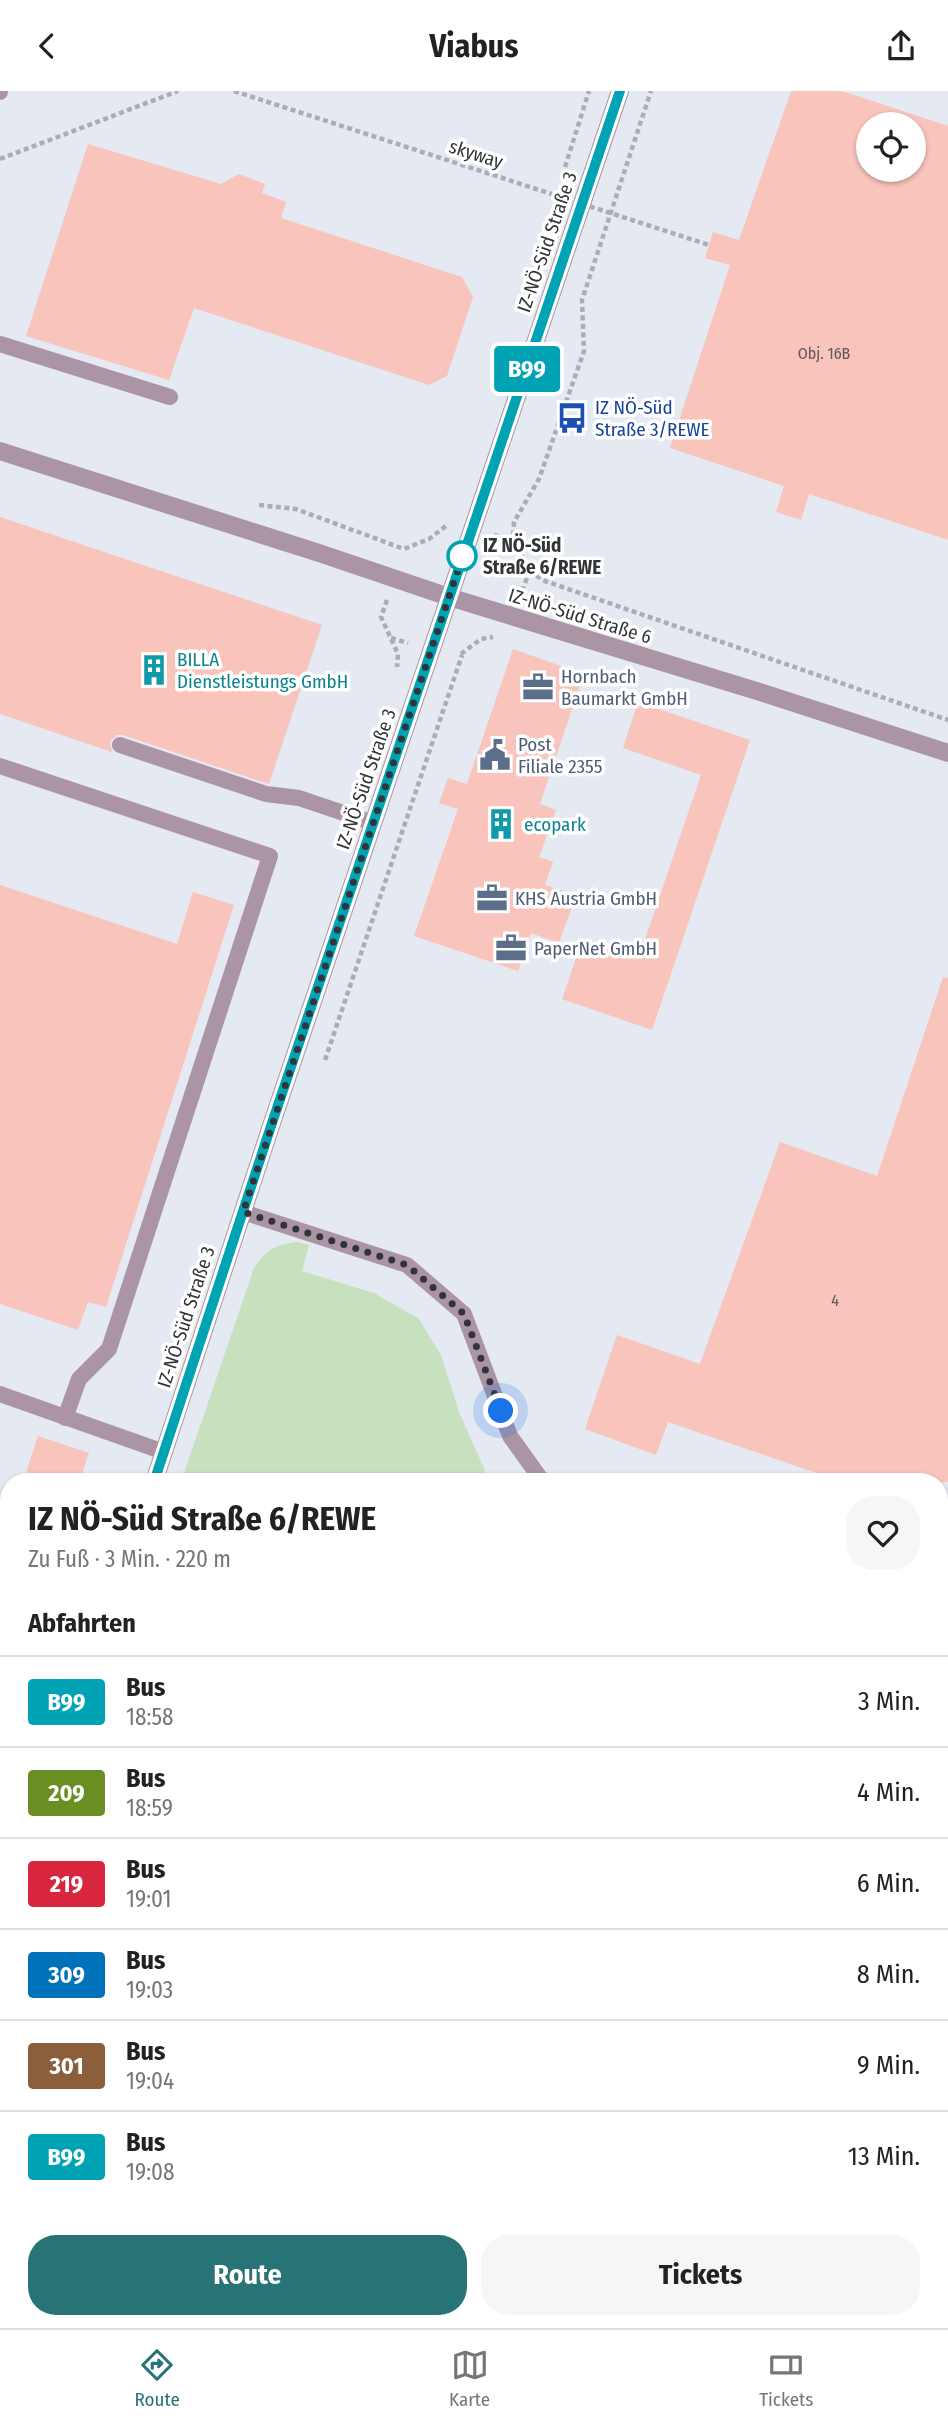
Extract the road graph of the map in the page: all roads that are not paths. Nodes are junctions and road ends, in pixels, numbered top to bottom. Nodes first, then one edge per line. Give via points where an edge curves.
1 (620, 91) edge
2 (0, 344) edge
3 (170, 397) dead end
4 (0, 451) edge
5 (449, 597) junction
6 (120, 745) dead end
7 (948, 753) edge
8 (0, 766) edge
9 (373, 823) junction
10 (243, 1212) junction
11 (0, 1394) edge
12 (65, 1418) junction
13 (164, 1452) junction
14 (157, 1473) edge
15 (537, 1473) edge

1 - 5 street, IZ-NÖ-Süd Straße 3
2 - 3 lane
4 - 5 street, IZ-NÖ-Süd Straße 6
5 - 7 street, IZ-NÖ-Süd Straße 6
5 - 9 street, IZ-NÖ-Süd Straße 3
6 - 9 lane via 266,794 299,798
8 - 12 lane via 270,856 109,1349 79,1379
9 - 10 street, IZ-NÖ-Süd Straße 3
10 - 13 street, IZ-NÖ-Süd Straße 3
10 - 15 lane via 407,1265 464,1314 510,1436
11 - 12 lane
12 - 13 lane
13 - 14 street, IZ-NÖ-Süd Straße 3

